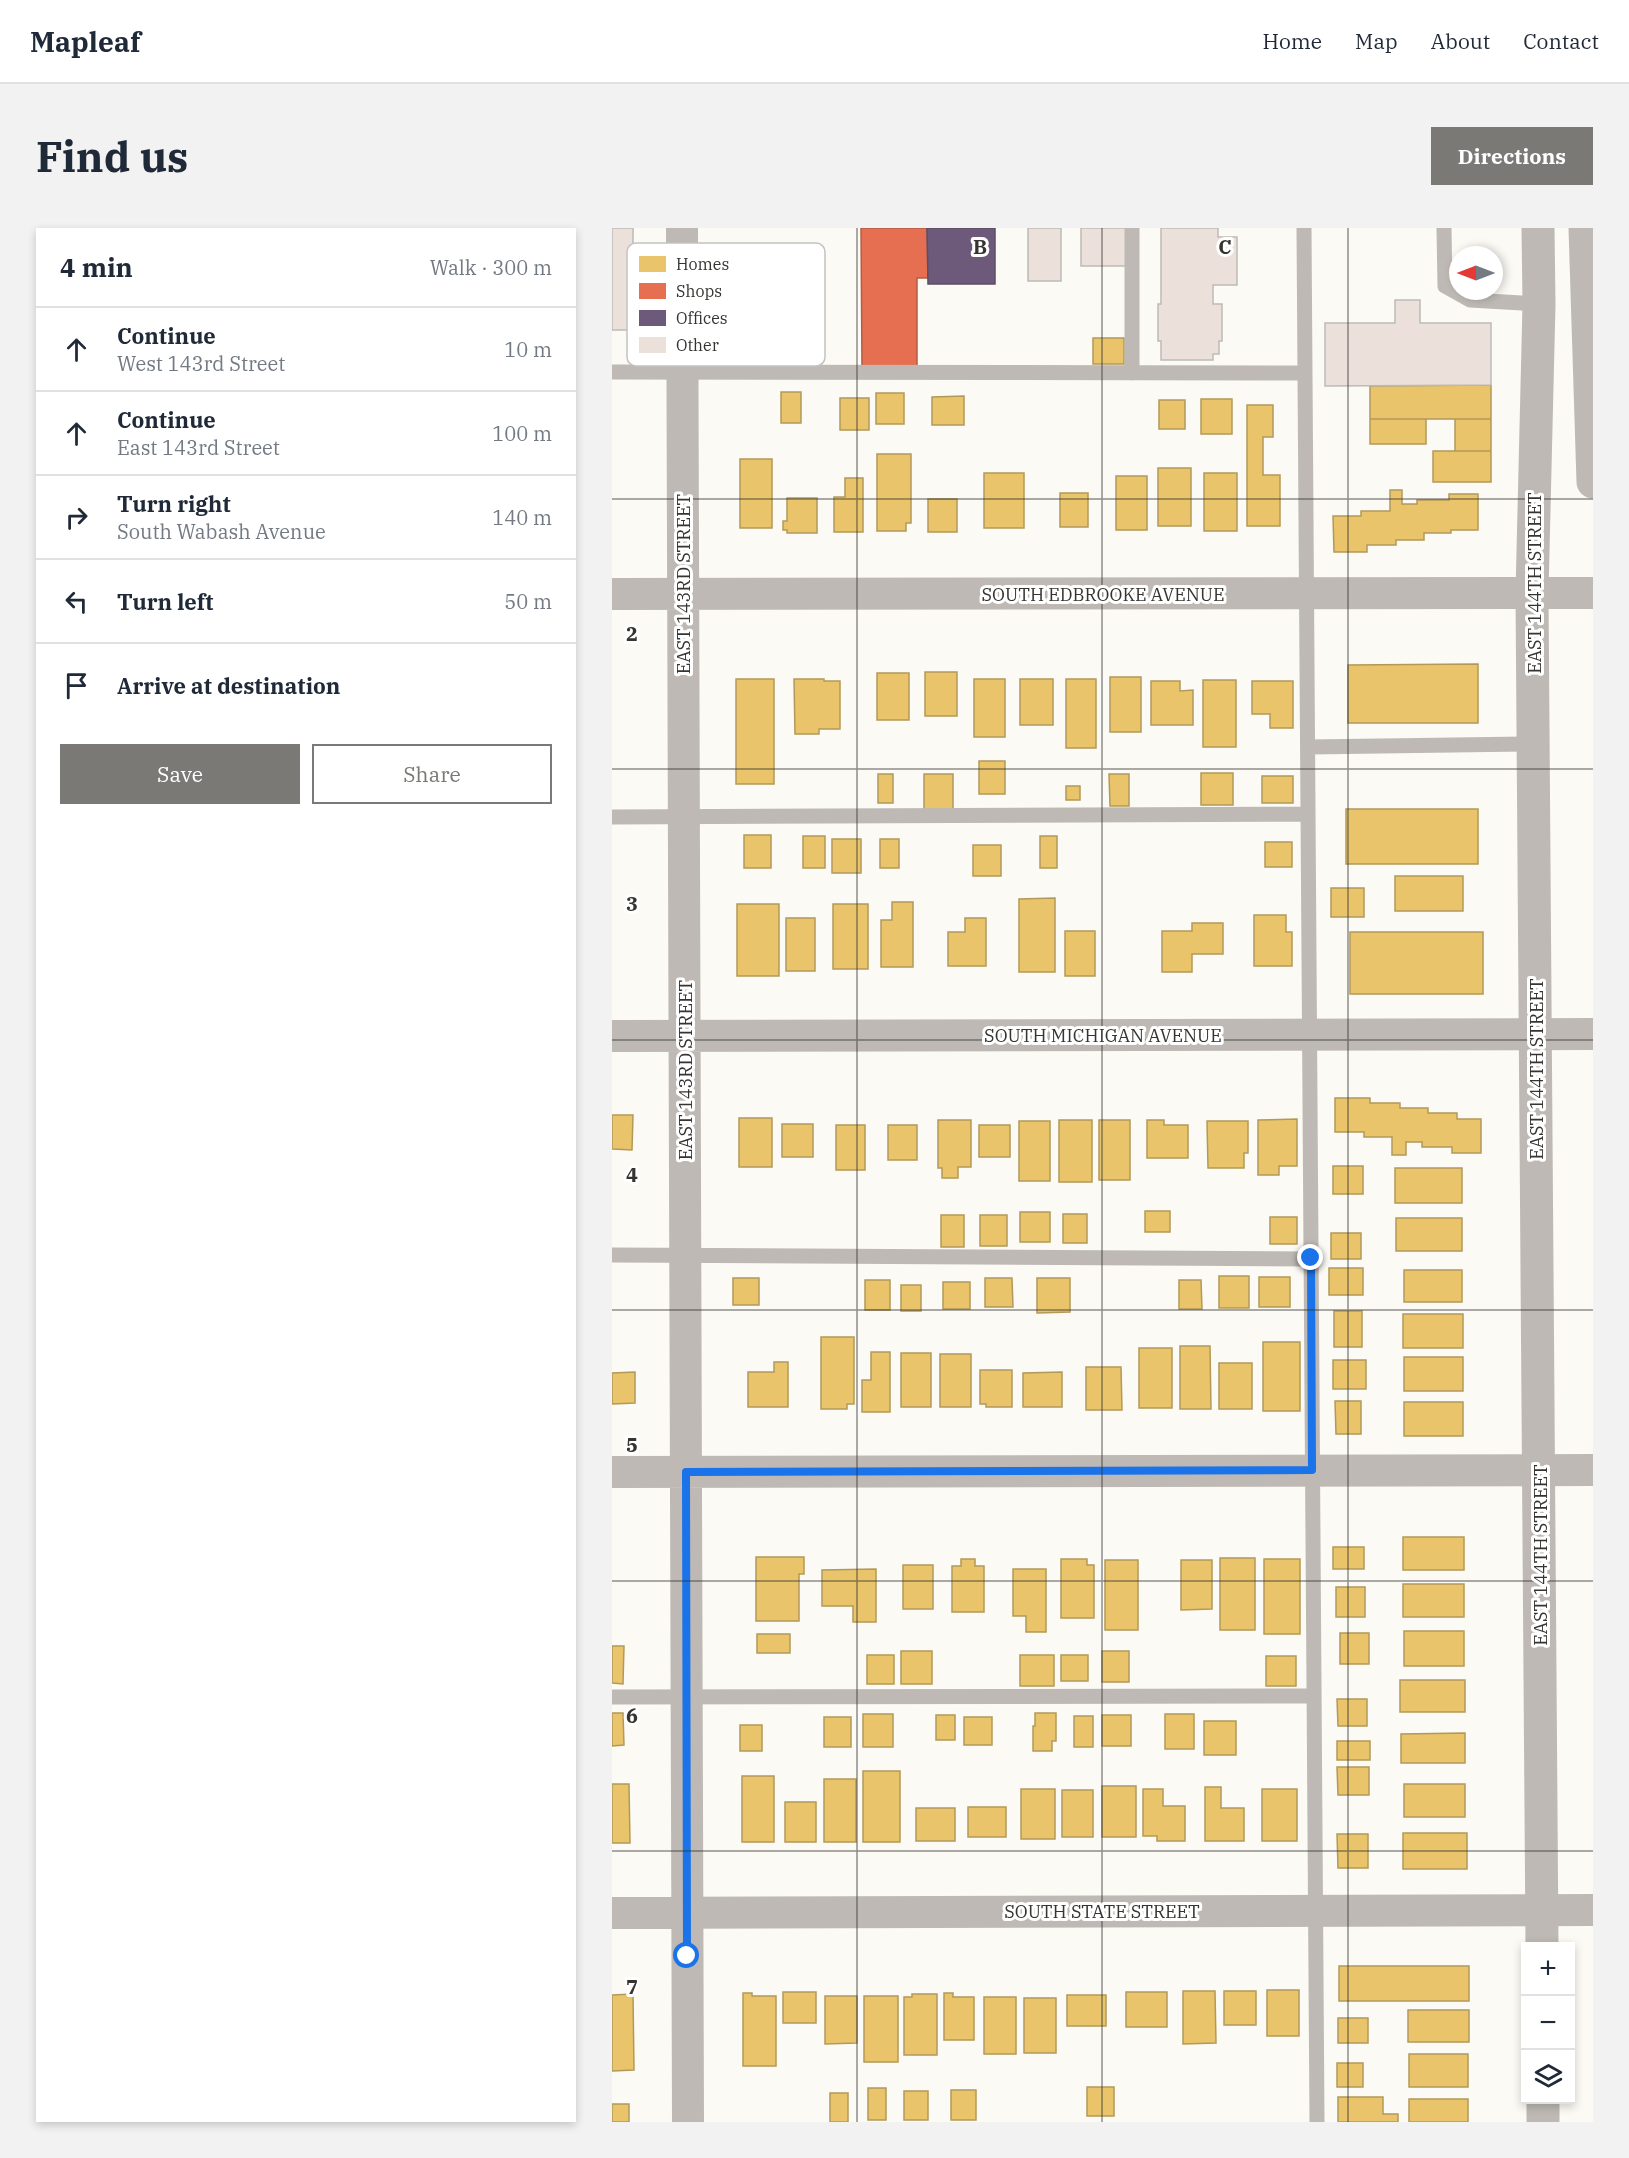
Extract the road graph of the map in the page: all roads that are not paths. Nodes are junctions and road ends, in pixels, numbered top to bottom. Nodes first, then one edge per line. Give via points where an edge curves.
1 (1132, 228) edge
2 (1304, 228) edge
3 (1444, 228) edge
4 (1538, 228) edge
5 (1585, 228) edge
6 (1539, 304) junction
7 (1590, 323) edge
8 (682, 366) edge
9 (612, 372) edge
10 (682, 372) junction
11 (1132, 373) junction
12 (1305, 373) junction
13 (1593, 482) edge
14 (1532, 593) junction
15 (1593, 593) edge
16 (612, 594) edge
17 (683, 594) junction
18 (1307, 594) junction
19 (1534, 744) junction
20 (1308, 747) junction
21 (1308, 814) junction
22 (612, 816) edge
23 (683, 816) junction
24 (1536, 1034) junction
25 (1593, 1034) edge
26 (1310, 1035) junction
27 (612, 1036) edge
28 (684, 1036) junction
29 (612, 1255) edge
30 (685, 1255) junction
31 (1311, 1258) junction
32 (1312, 1470) junction
33 (1539, 1470) junction
34 (1593, 1470) edge
35 (612, 1472) edge
36 (686, 1472) junction
37 (1313, 1696) junction
38 (612, 1697) edge
39 (686, 1697) junction
40 (1315, 1910) junction
41 (1542, 1910) junction
42 (1593, 1910) edge
43 (687, 1912) junction
44 (612, 1913) edge
45 (1542, 1942) edge
46 (1543, 2104) edge
47 (688, 2122) edge
48 (1317, 2122) edge
49 (1543, 2122) edge

1 - 11 lane
2 - 12 lane
3 - 6 lane via 1445,286 1470,300
4 - 6 street, EAST 144TH STREET
5 - 7 street
6 - 14 street, EAST 144TH STREET
7 - 13 street
8 - 10 street, EAST 143RD STREET
9 - 10 lane
10 - 11 lane
10 - 17 street, EAST 143RD STREET
11 - 12 lane
12 - 18 lane
14 - 15 street, SOUTH EDBROOKE AVENUE
14 - 18 street, SOUTH EDBROOKE AVENUE
14 - 19 street, EAST 144TH STREET
16 - 17 street, SOUTH EDBROOKE AVENUE
17 - 18 street, SOUTH EDBROOKE AVENUE
17 - 23 street, EAST 143RD STREET
18 - 20 lane
19 - 20 lane
19 - 24 street, EAST 144TH STREET
20 - 21 lane
21 - 23 lane
21 - 26 lane
22 - 23 lane
23 - 28 street, EAST 143RD STREET
24 - 25 street, SOUTH MICHIGAN AVENUE
24 - 26 street, SOUTH MICHIGAN AVENUE
24 - 33 street, EAST 144TH STREET
26 - 28 street, SOUTH MICHIGAN AVENUE
26 - 31 lane
27 - 28 street, SOUTH MICHIGAN AVENUE
28 - 30 street, EAST 143RD STREET
29 - 30 lane
30 - 31 lane
30 - 36 street, EAST 143RD STREET
31 - 32 lane
32 - 33 street
32 - 36 street
32 - 37 lane
33 - 34 street
33 - 41 street, EAST 144TH STREET
35 - 36 street
36 - 39 street, EAST 143RD STREET
37 - 39 lane
37 - 40 lane
38 - 39 lane
39 - 43 street, EAST 143RD STREET
40 - 41 street, SOUTH STATE STREET
40 - 43 street, SOUTH STATE STREET
40 - 48 lane
41 - 42 street, SOUTH STATE STREET
41 - 45 street, EAST 144TH STREET
43 - 44 street, SOUTH STATE STREET
43 - 47 street, EAST 143RD STREET
46 - 49 street

